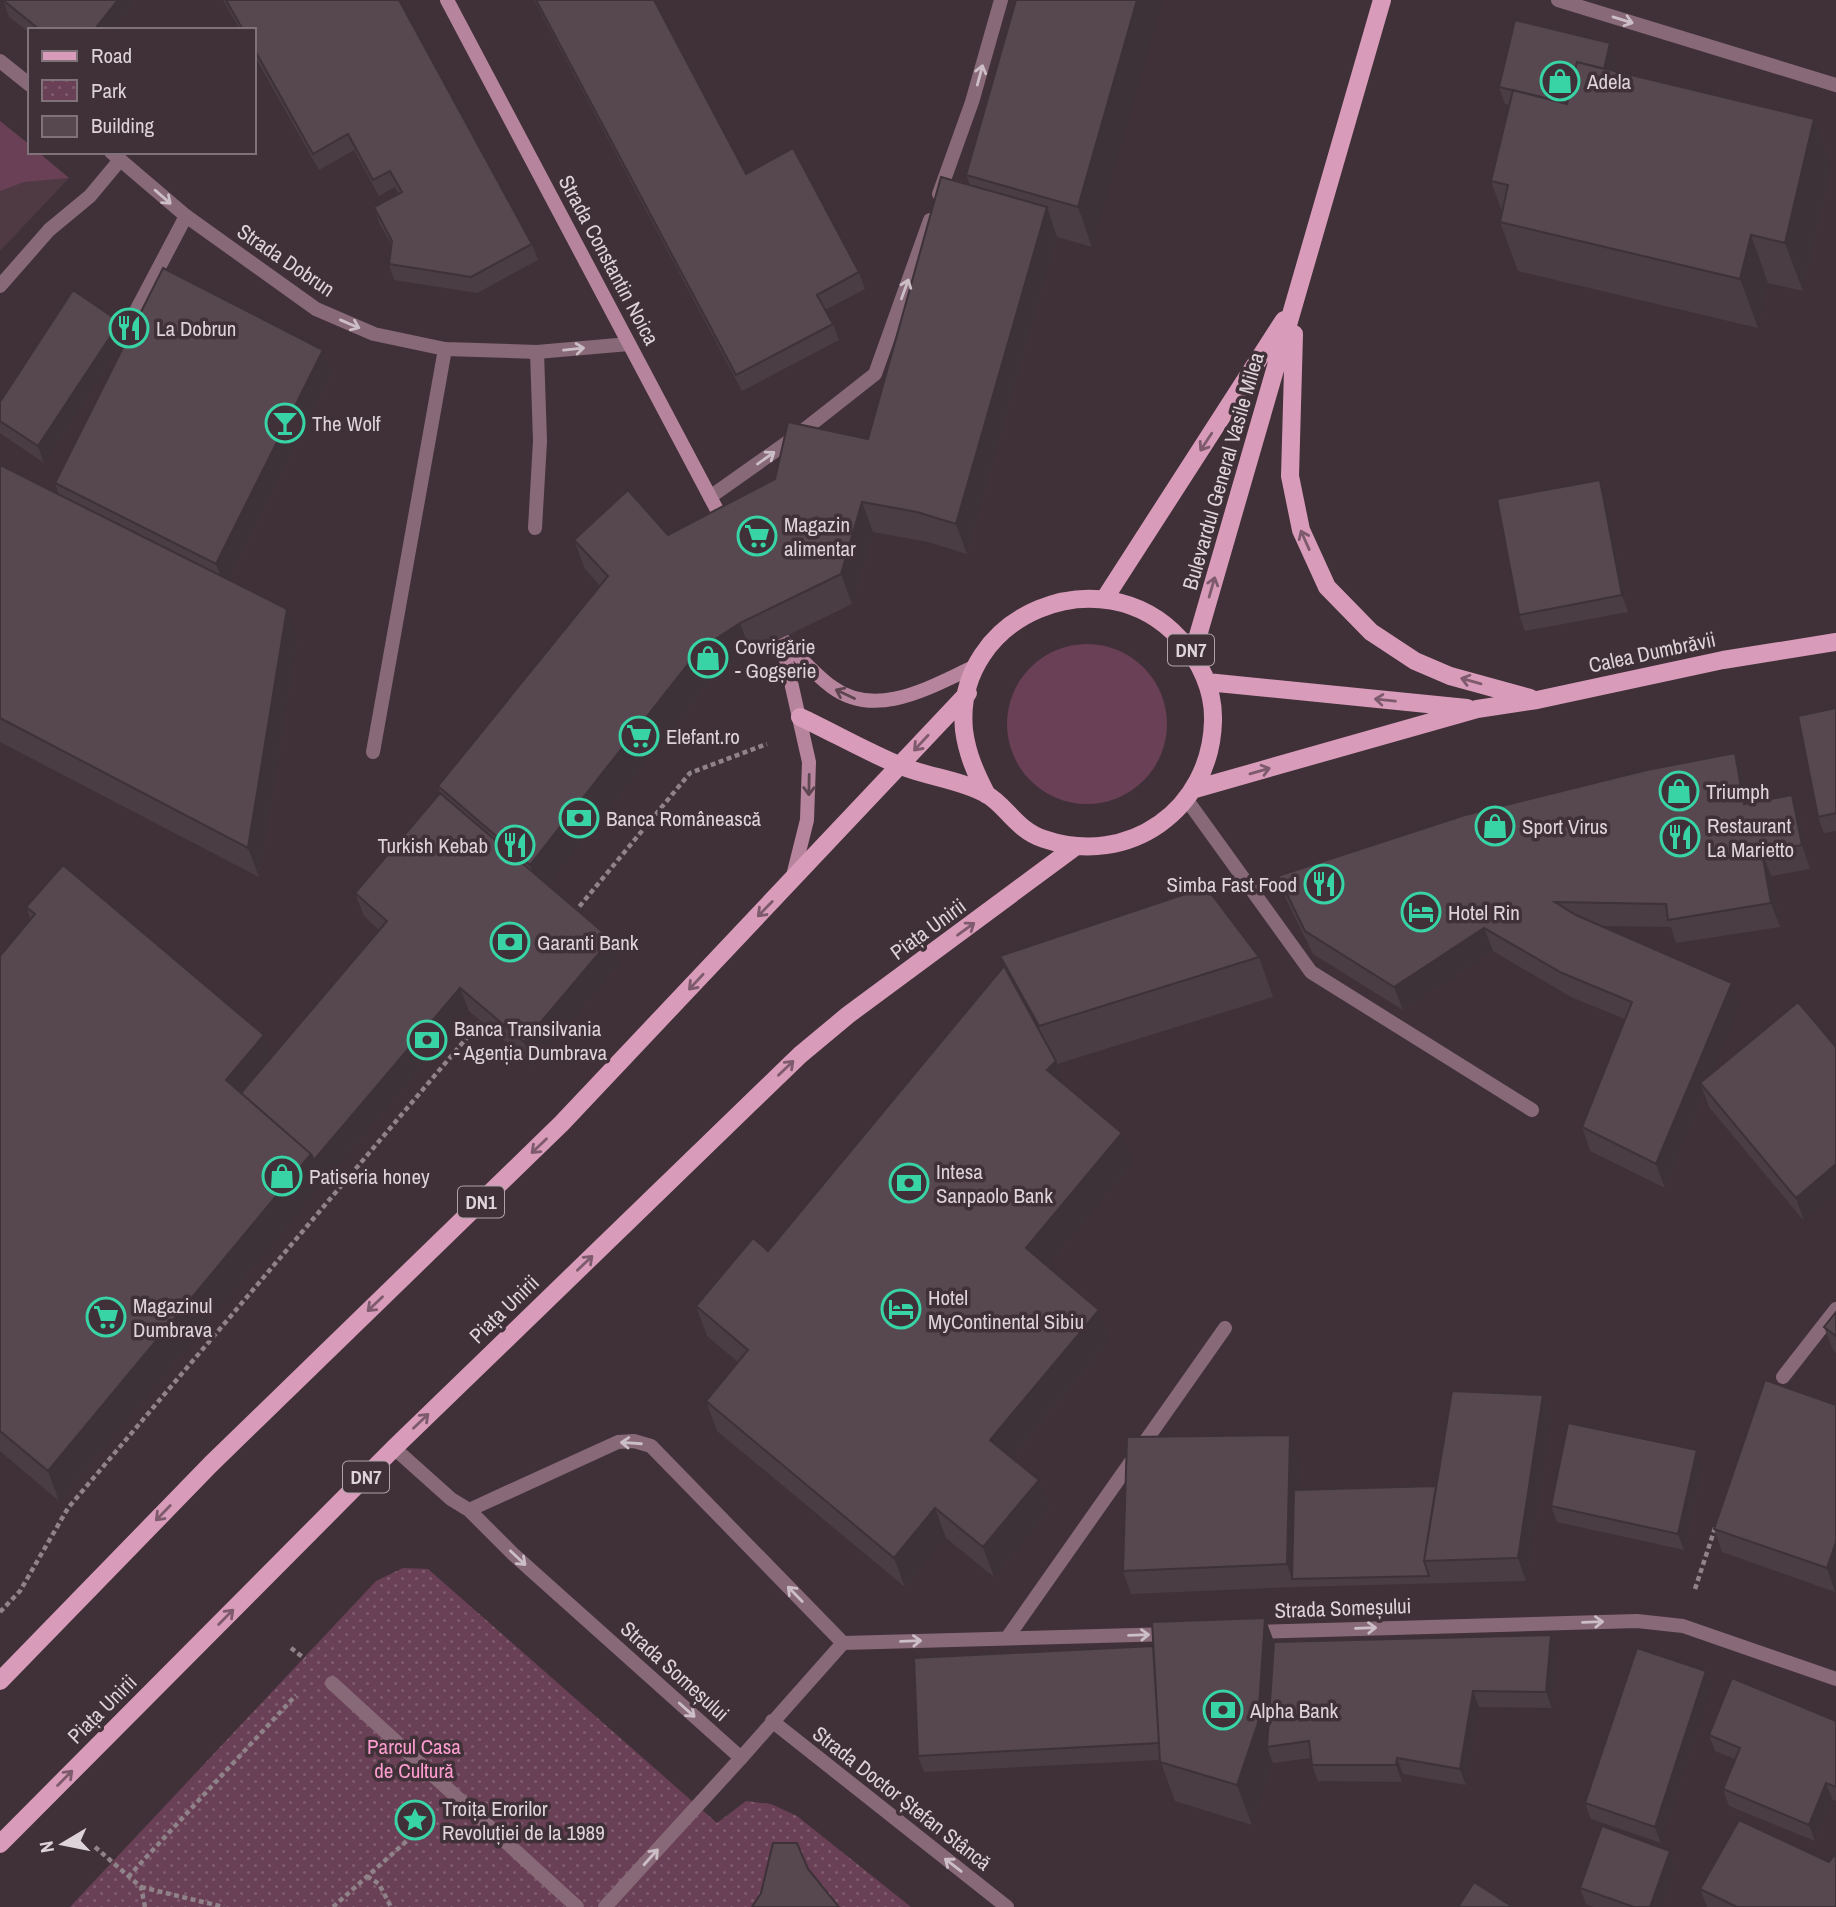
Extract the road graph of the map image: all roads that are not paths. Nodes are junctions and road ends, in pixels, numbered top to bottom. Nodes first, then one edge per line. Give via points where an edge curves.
1 (447, 0) edge
2 (1001, 0) edge
3 (1382, 0) edge
4 (1558, 0) edge
5 (0, 61) edge
6 (28, 83) edge
7 (1836, 85) edge
8 (116, 156) edge
9 (186, 216) junction
10 (0, 286) edge
11 (1296, 302) junction
12 (137, 309) dead end
13 (629, 344) junction
14 (446, 349) junction
15 (537, 352) junction
16 (710, 497) junction
17 (536, 528) dead end
18 (733, 538) edge
19 (1105, 598) junction
20 (1836, 642) edge
21 (1193, 653) junction
22 (978, 665) junction
23 (1207, 682) junction
24 (968, 693) junction
25 (1537, 700) junction
26 (1477, 709) junction
27 (800, 717) junction
28 (373, 752) dead end
29 (901, 766) junction
30 (987, 795) junction
31 (1191, 795) junction
32 (1075, 847) junction
33 (792, 882) junction
34 (1532, 1110) dead end
35 (1836, 1309) edge
36 (1225, 1328) dead end
37 (1783, 1377) dead end
38 (394, 1448) junction
39 (469, 1510) junction
40 (1240, 1632) edge
41 (1185, 1633) edge
42 (1007, 1638) junction
43 (843, 1643) junction
44 (1836, 1679) edge
45 (0, 1681) edge
46 (332, 1683) dead end
47 (772, 1721) junction
48 (741, 1758) junction
49 (0, 1844) edge
50 (577, 1907) edge
51 (605, 1907) edge
52 (1007, 1907) edge

1 - 13 main road, Strada Constantin Noica
16 -> 2 street via 875,374 972,102
3 - 11 main road, Bulevardul General Vasile Milea / DN7
4 -> 7 street
5 - 6 street
8 -> 9 street, Strada Dobrun
8 - 10 street via 90,197 49,230
9 - 12 street
9 -> 14 street, Strada Dobrun via 316,309 374,334
11 -> 19 main road, Bulevardul General Vasile Milea / DN7
21 -> 11 main road, Bulevardul General Vasile Milea / DN7
25 -> 11 main road via 1450,676 1415,661 1371,632 1327,587 1301,530 1290,476
15 -> 13 street, Strada Dobrun
13 - 16 main road, Strada Constantin Noica
14 - 15 street, Strada Dobrun
14 - 28 street
15 - 17 street via 540,441
16 - 18 main road, Strada Constantin Noica
19 - 21 main road, DN7 via 1139,608 1169,626
19 - 22 main road, DN7 via 1080,598 1031,611 992,643
20 - 25 main road, Calea Dumbrăvii via 1723,660
21 - 23 main road, DN7
22 - 24 main road, DN7
22 -> 27 main road via 911,695 860,701 833,688 781,638
26 -> 23 main road, Calea Dumbrăvii
23 - 31 main road, DN7 via 1213,718 1210,755
24 -> 29 main road, DN1
24 - 30 main road, DN7 via 964,729 971,764
25 - 26 main road, Calea Dumbrăvii
31 -> 26 main road, Calea Dumbrăvii
27 - 29 main road
27 -> 33 main road via 809,762 809,795
29 - 30 main road
29 - 33 main road, DN1
30 - 32 main road, DN7 via 1011,820 1042,839
31 - 32 main road, DN7 via 1149,833 1101,848
31 - 34 street via 1311,972
38 -> 32 main road, Piața Unirii / DN7 via 800,1055
33 -> 45 main road, DN1 via 562,1123 211,1464
35 - 37 street
36 - 42 street
38 - 39 street, Strada Someșului
49 -> 38 main road, Piața Unirii / DN7
43 -> 39 street via 650,1446 618,1442
39 -> 48 street, Strada Someșului
40 -> 44 street, Strada Someșului via 1637,1621 1683,1626
42 -> 41 street
43 -> 42 street
43 - 47 street
46 - 50 street
47 - 48 street
52 -> 47 street, Strada Doctor Ștefan Stâncă
51 -> 48 street

